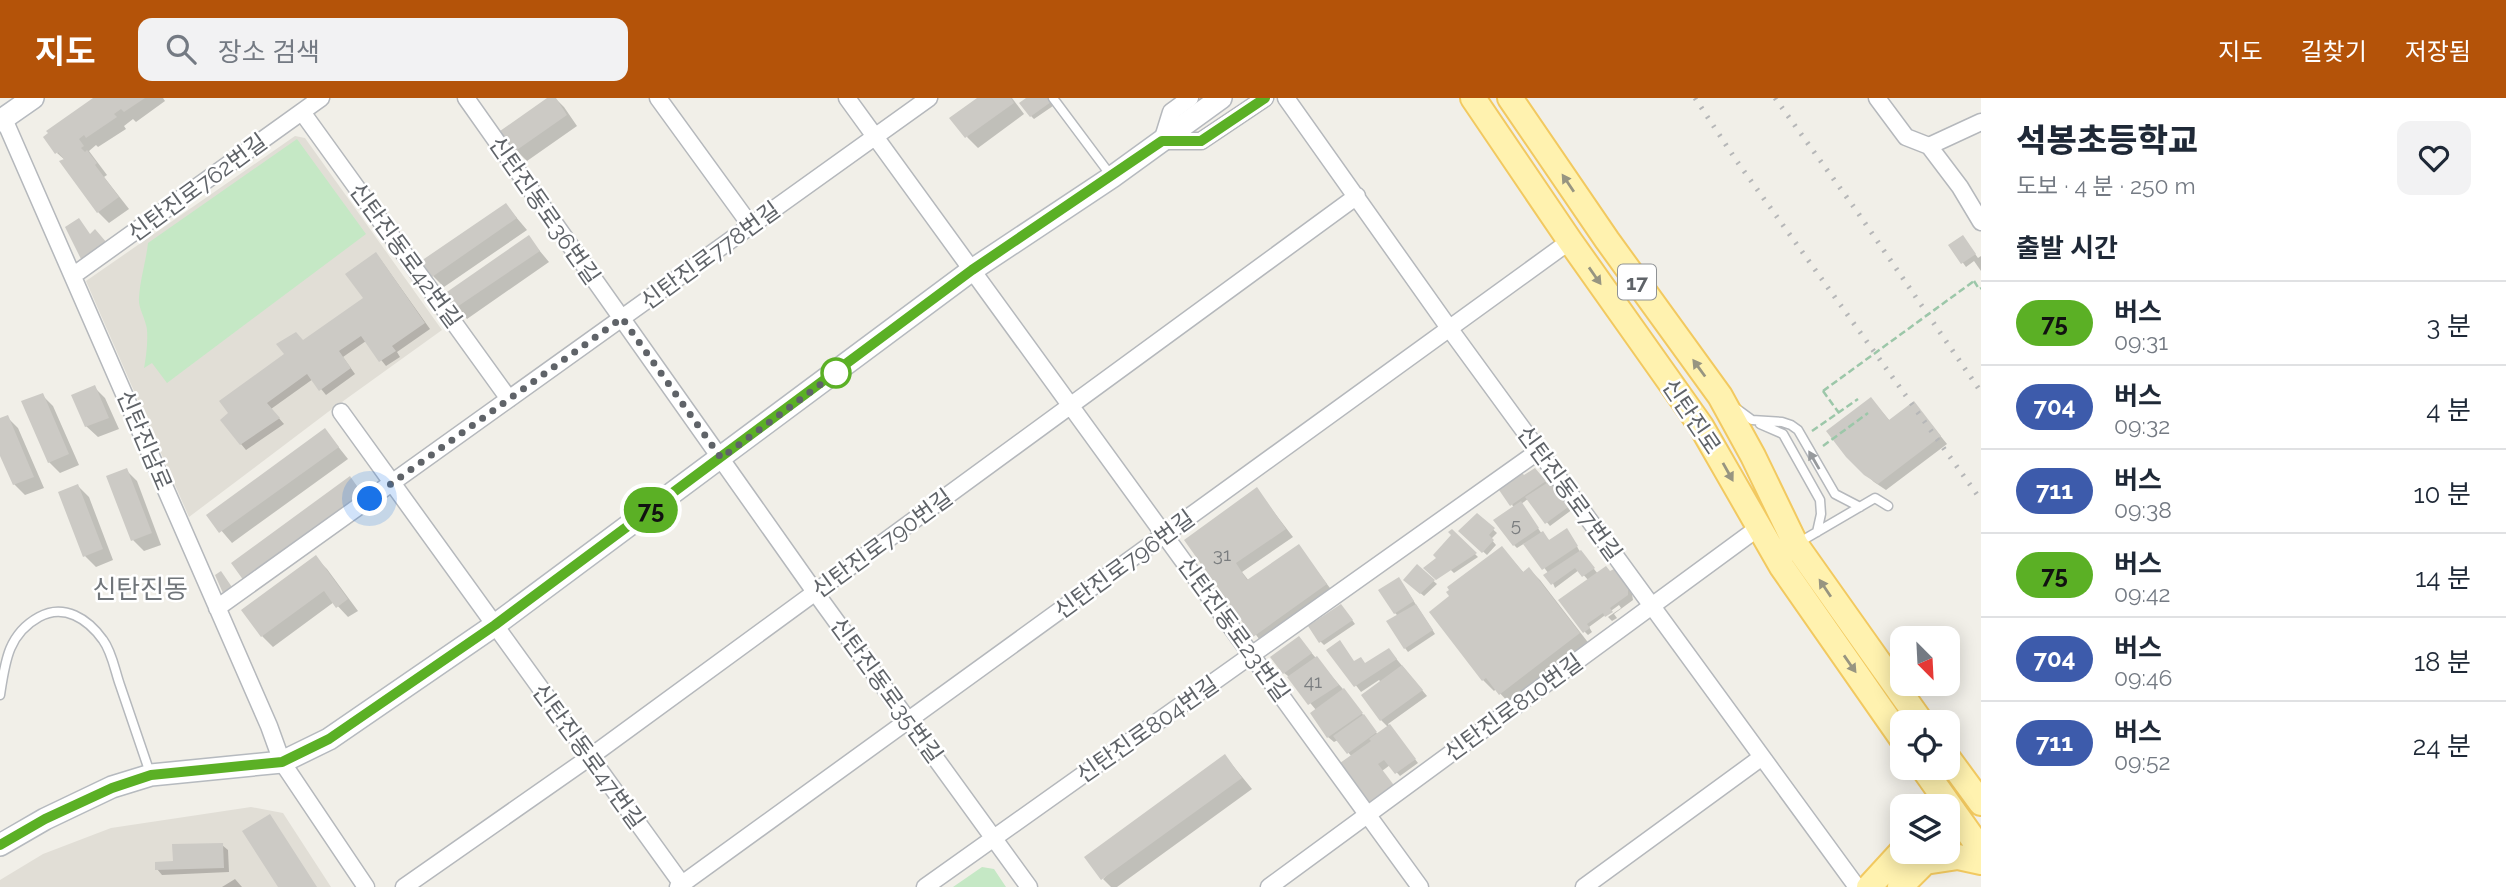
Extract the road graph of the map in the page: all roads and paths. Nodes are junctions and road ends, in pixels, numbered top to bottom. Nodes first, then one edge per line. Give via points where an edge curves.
1 (33, 98) edge
2 (321, 98) edge
3 (466, 98) edge
4 (658, 98) edge
5 (847, 98) edge
6 (929, 98) edge
7 (1053, 98) edge
8 (1190, 98) edge
9 (1221, 98) edge
10 (1265, 98) edge
11 (1286, 98) edge
12 (1474, 98) edge
13 (1510, 98) edge
14 (1877, 98) edge
15 (302, 111) junction
16 (2, 120) edge
17 (1981, 122) edge
18 (875, 136) junction
19 (1162, 141) junction
20 (1929, 146) junction
21 (1112, 177) junction
22 (1357, 196) junction
23 (1981, 222) edge
24 (751, 226) junction
25 (1570, 241) junction
26 (972, 270) junction
27 (74, 275) junction
28 (1980, 288) edge
29 (622, 318) junction
30 (1449, 328) junction
31 (1720, 396) junction
32 (509, 399) junction
33 (1858, 399) dead end
34 (1070, 406) junction
35 (341, 412) dead end
36 (1839, 413) junction
37 (1868, 413) dead end
38 (1752, 421) junction
39 (1812, 439) dead end
40 (1829, 443) dead end
41 (1540, 450) junction
42 (721, 458) junction
43 (392, 483) junction
44 (1888, 506) dead end
45 (1860, 507) junction
46 (1758, 528) junction
47 (1817, 532) junction
48 (1165, 534) junction
49 (1796, 545) junction
50 (815, 592) junction
51 (1652, 606) junction
52 (217, 608) junction
53 (495, 625) junction
54 (1252, 654) junction
55 (0, 695) edge
56 (1913, 710) edge
57 (909, 720) junction
58 (1890, 722) edge
59 (590, 757) junction
60 (1762, 757) junction
61 (282, 762) junction
62 (1960, 770) edge
63 (151, 775) junction
64 (1976, 786) edge
65 (1960, 796) edge
66 (1368, 814) junction
67 (1964, 825) edge
68 (994, 838) junction
69 (0, 845) edge
70 (1981, 850) edge
71 (1960, 857) edge
72 (1981, 862) edge
73 (1890, 864) edge
74 (1923, 864) edge
75 (681, 886) edge
76 (366, 887) edge
77 (404, 887) edge
78 (925, 887) edge
79 (1029, 887) edge
80 (1269, 887) edge
81 (1420, 887) edge
82 (1584, 887) edge
83 (1857, 887) edge
84 (1869, 887) edge
85 (1900, 887) edge

1 - 16 main road
2 - 15 street, 신탄진로762번길
3 - 29 street, 신탄진동로36번길
4 - 24 street
5 - 18 street, 신탄진동로23번길
6 - 18 street, 신탄진로778번길
7 - 21 lane
8 - 19 street via 1171,112
9 - 19 main road
10 - 19 street via 1201,141
11 - 22 street, 신탄진동로7번길
12 - 25 main road, 신탄진로 / 17
31 -> 13 main road, 신탄진로 / 17
14 - 20 street via 1906,137
15 - 27 street, 신탄진로762번길
15 - 32 street, 신탄진동로42번길
16 - 27 street, 신탄진남로
17 - 20 street
18 - 24 street, 신탄진로778번길
18 - 26 street, 신탄진동로23번길
19 - 21 main road
20 - 23 street
21 - 26 main road
22 - 30 street, 신탄진동로7번길
22 - 34 street, 신탄진로790번길
24 - 29 street, 신탄진로778번길
25 - 30 street, 신탄진로796번길
25 -> 46 main road, 신탄진로 / 17 via 1701,426
26 - 34 street, 신탄진동로23번길
26 - 42 main road
27 - 52 street, 신탄진남로
28 - 36 path, bridge via 1973,281 1823,391
29 - 32 street, 신탄진로778번길
29 - 42 street, 신탄진동로36번길
30 - 41 street, 신탄진동로7번길
30 - 48 street, 신탄진로796번길
31 - 38 lane
31 - 49 main road, 신탄진로 / 17
32 - 43 street, 신탄진로778번길
33 - 36 path
34 - 48 street, 신탄진동로23번길
34 - 50 street, 신탄진로790번길
35 - 43 street, 신탄진동로47번길
36 - 39 path via 1811,432
37 - 40 path
45 -> 38 lane via 1835,494 1798,430 1791,425
38 - 47 lane via 1783,434 1790,445 1820,500
41 - 51 street, 신탄진동로7번길
41 - 54 street, 신탄진로804번길
42 - 50 street, 신탄진동로35번길
42 - 53 main road
43 - 52 street, 신탄진로778번길
43 - 53 street, 신탄진동로47번길
44 - 45 lane via 1875,498
45 - 47 lane
46 - 51 street, 신탄진로810번길
46 -> 58 main road, 신탄진로 / 17
47 - 49 lane
48 - 54 street, 신탄진동로23번길
48 - 57 street, 신탄진로796번길
56 -> 49 main road, 신탄진로 / 17
50 - 57 street, 신탄진동로35번길
50 - 59 street, 신탄진로790번길
51 - 60 street, 신탄진동로7번길
51 - 66 street, 신탄진로810번길
52 - 61 street, 신탄진남로
53 - 59 street, 신탄진동로47번길
53 - 61 main road via 329,739
54 - 66 street, 신탄진동로23번길
54 - 68 street, 신탄진로804번길
55 - 63 lane via 17,634 48,612 67,611 88,623 104,642
57 - 68 street, 신탄진동로35번길
57 - 75 street, 신탄진로796번길
59 - 75 street, 신탄진동로47번길
59 - 77 street, 신탄진로790번길
60 - 82 street
60 - 83 street, 신탄진동로7번길
61 - 63 main road
61 - 76 street, 신탄진남로
62 - 64 main road
63 - 69 main road via 45,819
64 - 65 main road
66 - 80 street, 신탄진로810번길
66 - 81 street, 신탄진동로23번길
67 - 70 main road
68 - 78 street, 신탄진로804번길
68 - 79 street, 신탄진동로35번길
71 - 72 main road
73 - 84 main road
74 - 85 main road

